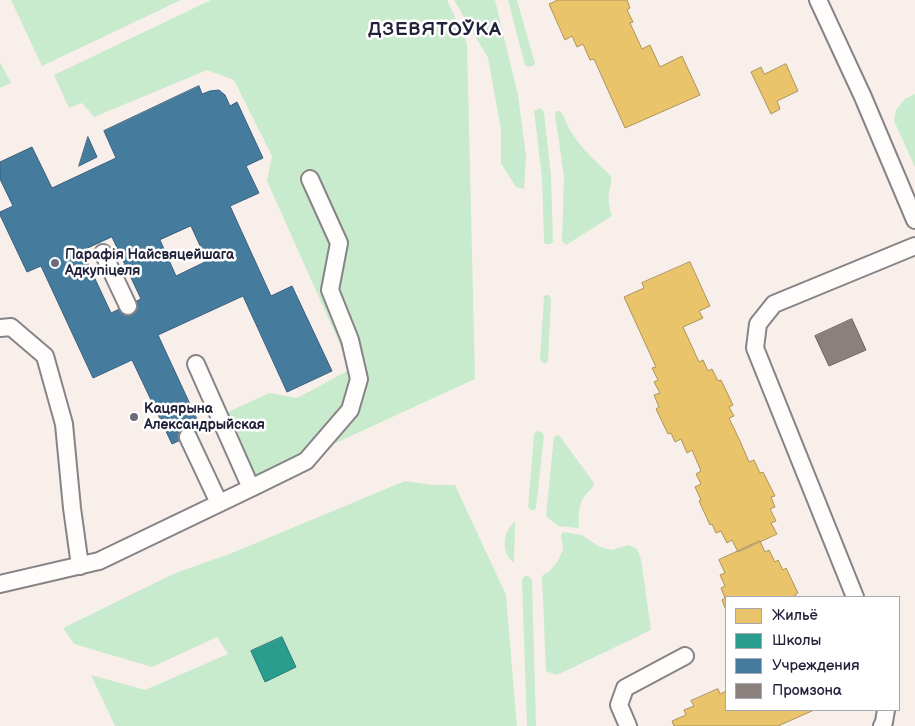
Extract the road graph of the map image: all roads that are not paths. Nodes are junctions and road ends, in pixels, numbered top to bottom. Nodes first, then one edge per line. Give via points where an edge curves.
1 (818, 0) edge
2 (310, 179) dead end
3 (915, 220) edge
4 (915, 246) edge
5 (103, 253) dead end
6 (128, 306) dead end
7 (0, 328) edge
8 (196, 364) dead end
9 (188, 436) dead end
10 (252, 488) junction
11 (219, 503) junction
12 (80, 566) junction
13 (0, 584) edge
14 (855, 596) edge
15 (685, 656) dead end
16 (886, 711) edge
17 (628, 726) edge
18 (882, 726) edge

1 - 3 lane
2 - 10 lane via 339,243 330,290 350,340 359,379 350,410 306,461
4 - 14 lane via 774,304 758,324 755,348
5 - 6 lane
7 - 12 lane via 11,327 46,356 64,424
8 - 10 lane
9 - 11 lane
10 - 11 lane
11 - 12 lane via 99,561
12 - 13 lane
15 - 17 lane via 625,688 618,705
16 - 18 lane

